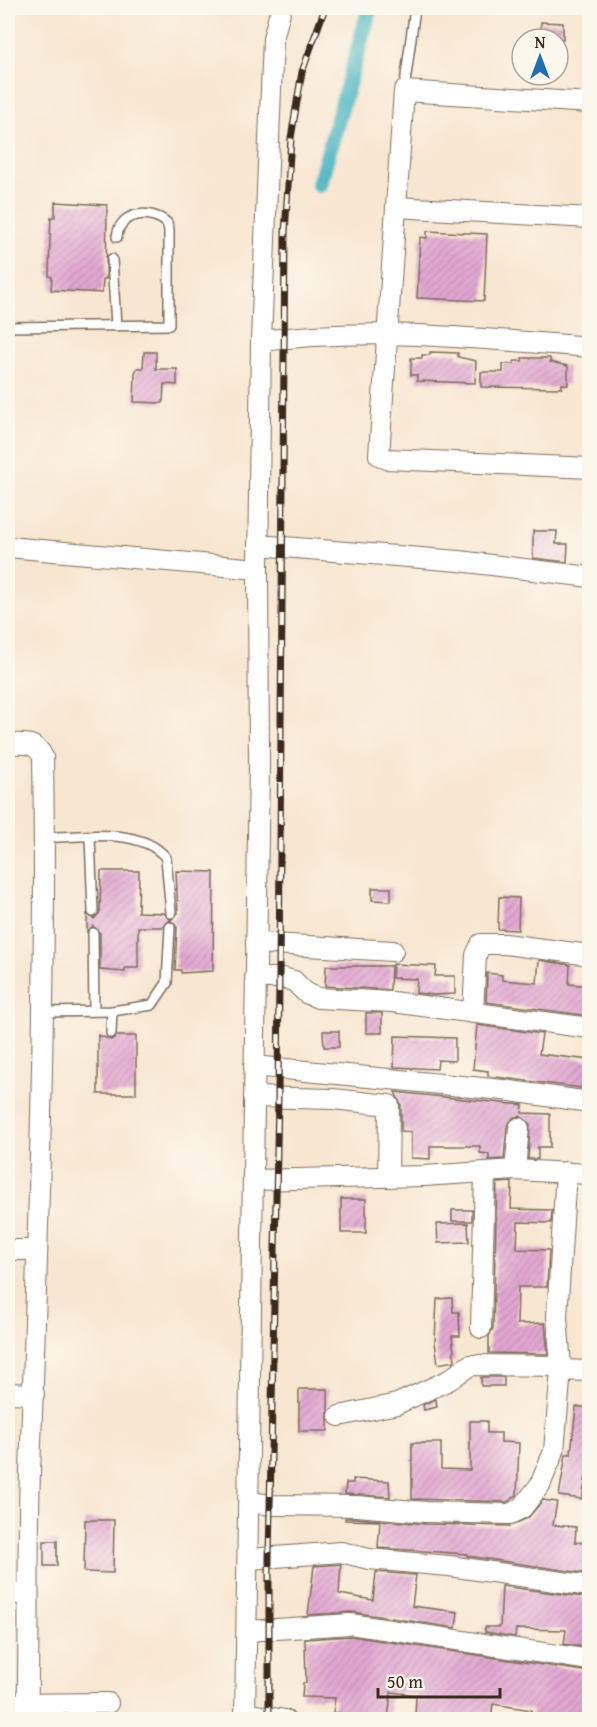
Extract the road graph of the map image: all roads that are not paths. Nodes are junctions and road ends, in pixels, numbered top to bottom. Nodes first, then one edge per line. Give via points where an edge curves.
1 (415, 8) edge
2 (278, 10) edge
3 (404, 91) junction
4 (590, 103) edge
5 (396, 207) junction
6 (590, 218) edge
7 (117, 237) dead end
8 (112, 259) dead end
9 (117, 326) junction
10 (8, 327) edge
11 (387, 333) junction
12 (261, 341) junction
13 (590, 347) edge
14 (590, 468) edge
15 (258, 545) junction
16 (8, 548) edge
17 (258, 569) junction
18 (590, 577) edge
19 (8, 744) edge
20 (90, 837) junction
21 (44, 838) junction
22 (93, 912) dead end
23 (171, 913) dead end
24 (170, 927) dead end
25 (93, 933) dead end
26 (256, 943) junction
27 (393, 951) dead end
28 (590, 955) edge
29 (255, 978) junction
30 (94, 1010) junction
31 (112, 1011) junction
32 (42, 1012) junction
33 (473, 1013) junction
34 (590, 1028) edge
35 (111, 1033) dead end
36 (254, 1066) junction
37 (390, 1080) junction
38 (254, 1097) junction
39 (590, 1102) edge
40 (389, 1105) junction
41 (519, 1128) dead end
42 (515, 1170) junction
43 (485, 1172) junction
44 (566, 1172) junction
45 (590, 1174) edge
46 (388, 1177) junction
47 (253, 1180) junction
48 (8, 1250) edge
49 (37, 1250) junction
50 (481, 1328) dead end
51 (561, 1368) junction
52 (590, 1371) edge
53 (8, 1393) edge
54 (34, 1394) junction
55 (339, 1416) dead end
56 (250, 1502) junction
57 (249, 1559) junction
58 (590, 1586) edge
59 (8, 1594) edge
60 (28, 1594) junction
61 (247, 1631) junction
62 (590, 1660) edge
63 (108, 1703) dead end
64 (8, 1704) edge
65 (27, 1712) edge
66 (245, 1716) edge
67 (285, 1719) edge

1 - 3 lane
2 - 12 street via 268,115
3 - 4 street
3 - 5 street
5 - 6 street
5 - 11 street
7 - 9 lane via 119,224 136,215 163,219 169,231 169,326
8 - 9 lane
9 - 10 lane
11 - 12 street via 327,333
11 - 13 street
11 - 14 street via 381,458
12 - 15 street
15 - 17 street
15 - 18 street via 459,561
16 - 17 street
17 - 26 street
19 - 21 street via 31,744 42,754
20 - 21 lane
20 - 22 lane
20 - 23 lane via 140,840 161,851 169,868
21 - 32 street
24 - 31 lane via 167,983 158,999 143,1008
25 - 30 lane
26 - 27 street
26 - 29 street
28 - 33 street via 481,944 476,955
29 - 33 street via 294,981 318,998 392,1002
29 - 36 street
30 - 31 lane
30 - 32 lane
31 - 35 lane
32 - 49 street
33 - 34 street
36 - 37 street
36 - 38 street
37 - 39 street
37 - 40 street
38 - 40 street
38 - 47 street
40 - 46 street
41 - 42 street
42 - 43 street
42 - 44 street
43 - 46 street
43 - 50 street
44 - 45 street
44 - 51 street via 557,1317
46 - 47 street
47 - 56 street
48 - 49 street
49 - 54 street
51 - 52 street
51 - 55 street via 470,1365 442,1384 397,1404
51 - 56 street via 554,1451 540,1485 522,1508 510,1514
53 - 54 street
54 - 60 street
56 - 57 street
57 - 58 street via 341,1552
57 - 61 street
59 - 60 street
60 - 65 street
61 - 62 street via 350,1624
61 - 66 street
63 - 65 street
64 - 65 street
66 - 67 street

